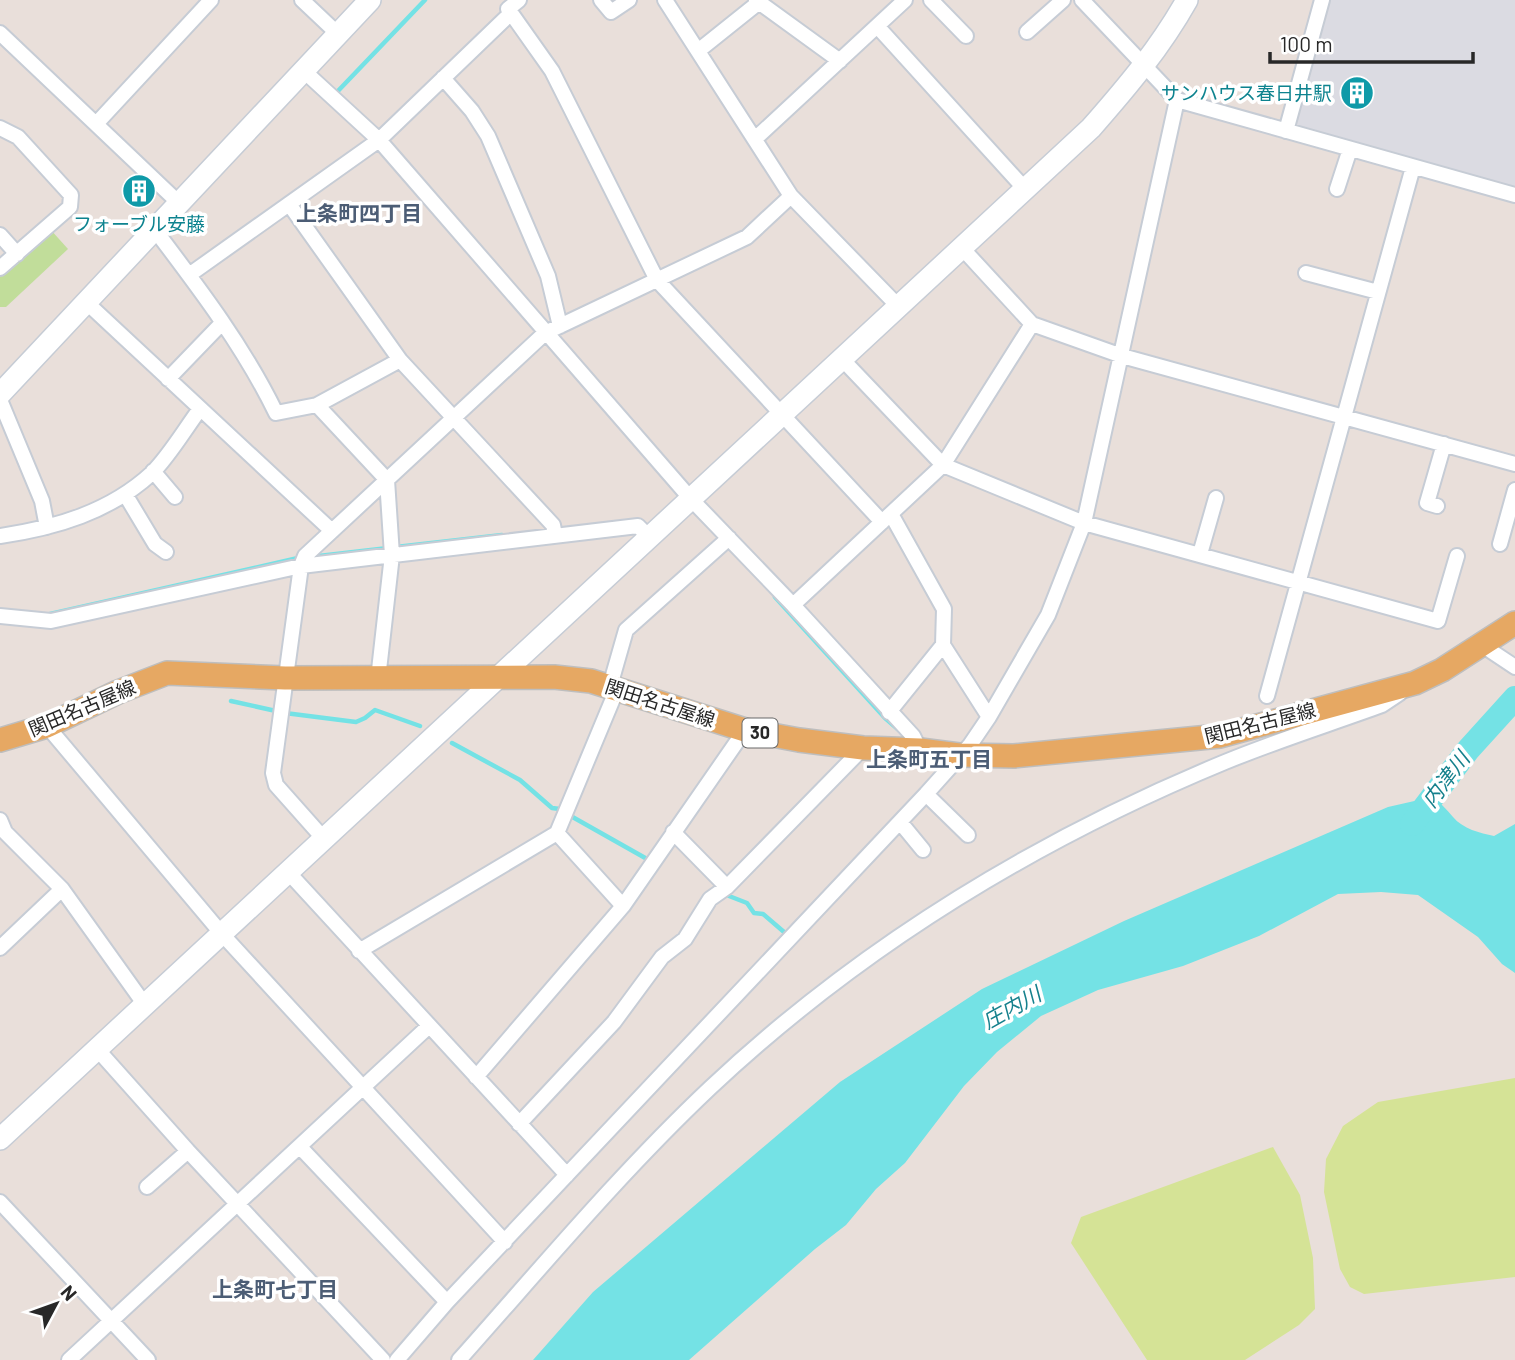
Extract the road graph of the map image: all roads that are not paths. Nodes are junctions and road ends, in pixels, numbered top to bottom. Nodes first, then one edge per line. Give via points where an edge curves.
1 (212, 0) edge
2 (302, 0) edge
3 (370, 0) edge
4 (601, 0) edge
5 (629, 0) edge
6 (665, 0) edge
7 (905, 0) edge
8 (931, 0) edge
9 (1063, 0) edge
10 (1082, 0) edge
11 (1187, 0) edge
12 (1322, 0) edge
13 (757, 2) edge
14 (510, 6) edge
15 (877, 26) junction
16 (1027, 32) dead end
17 (0, 33) edge
18 (338, 34) junction
19 (966, 36) dead end
20 (698, 51) junction
21 (840, 61) junction
22 (1145, 66) junction
23 (304, 71) junction
24 (443, 78) junction
25 (1177, 100) junction
26 (96, 124) junction
27 (0, 128) edge
28 (1286, 131) junction
29 (755, 139) junction
30 (379, 140) junction
31 (1350, 149) junction
32 (1413, 167) junction
33 (1025, 189) junction
34 (1337, 189) dead end
35 (1515, 195) edge
36 (791, 196) junction
37 (180, 204) junction
38 (289, 204) junction
39 (155, 230) junction
40 (0, 235) edge
41 (962, 248) junction
42 (17, 254) junction
43 (0, 268) edge
44 (1306, 273) dead end
45 (189, 275) junction
46 (657, 280) junction
47 (1378, 292) junction
48 (86, 302) junction
49 (898, 306) junction
50 (222, 323) junction
51 (1032, 324) junction
52 (560, 326) junction
53 (545, 333) junction
54 (1122, 355) junction
55 (842, 359) junction
56 (400, 360) junction
57 (169, 379) junction
58 (0, 394) edge
59 (0, 400) edge
60 (317, 405) junction
61 (200, 409) junction
62 (781, 415) junction
63 (454, 418) junction
64 (1345, 418) junction
65 (1444, 444) junction
66 (1515, 464) edge
67 (943, 465) junction
68 (153, 471) junction
69 (387, 480) junction
70 (1515, 490) edge
71 (125, 494) junction
72 (175, 497) dead end
73 (691, 499) junction
74 (1216, 499) dead end
75 (1437, 506) dead end
76 (887, 518) junction
77 (1084, 523) junction
78 (47, 527) junction
79 (332, 531) junction
80 (555, 535) junction
81 (0, 536) edge
82 (650, 538) junction
83 (729, 538) junction
84 (1500, 544) dead end
85 (166, 552) dead end
86 (1200, 554) junction
87 (392, 555) junction
88 (1457, 555) dead end
89 (301, 566) junction
90 (1298, 583) junction
91 (793, 605) junction
92 (0, 616) edge
93 (1515, 623) edge
94 (943, 645) junction
95 (1482, 645) junction
96 (1515, 667) edge
97 (500, 677) junction
98 (285, 678) junction
99 (378, 679) junction
100 (1415, 683) junction
101 (614, 688) junction
102 (1267, 696) dead end
103 (889, 712) junction
104 (989, 717) junction
105 (47, 726) junction
106 (745, 730) junction
107 (0, 740) edge
108 (863, 748) junction
109 (920, 750) junction
110 (959, 755) junction
111 (926, 794) junction
112 (0, 820) edge
113 (900, 822) junction
114 (673, 832) junction
115 (556, 833) junction
116 (968, 835) dead end
117 (324, 839) junction
118 (923, 850) dead end
119 (288, 872) junction
120 (727, 887) junction
121 (62, 890) junction
122 (623, 905) junction
123 (222, 934) junction
124 (0, 948) edge
125 (359, 951) junction
126 (145, 1005) junction
127 (429, 1026) junction
128 (97, 1049) junction
129 (476, 1077) junction
130 (364, 1086) junction
131 (519, 1124) junction
132 (0, 1139) edge
133 (300, 1147) junction
134 (188, 1151) junction
135 (567, 1175) junction
136 (147, 1187) dead end
137 (0, 1202) edge
138 (237, 1204) junction
139 (505, 1242) junction
140 (447, 1302) junction
141 (111, 1321) junction
142 (69, 1360) edge
143 (148, 1360) edge
144 (383, 1360) edge
145 (397, 1360) edge
146 (459, 1360) edge

1 - 26 street
2 - 18 street
3 - 18 street
4 - 5 street via 611,12
6 - 20 street
7 - 15 street
8 - 19 street
9 - 16 street
10 - 22 street
11 - 22 street
12 - 28 street
13 - 20 street
13 - 21 street
14 - 24 street
14 - 46 street via 552,71
15 - 21 street
15 - 33 street
17 - 26 street
18 - 23 street
20 - 29 street
21 - 29 street
22 - 25 street
22 - 33 street via 1091,128
23 - 30 street
23 - 37 street
24 - 30 street
24 - 52 street via 488,136 548,276
25 - 28 street
25 - 54 street
26 - 37 street
27 - 42 street via 18,137 71,195 70,206
28 - 31 street
29 - 36 street
30 - 38 street
30 - 53 street
31 - 32 street
31 - 34 street
32 - 35 street
32 - 47 street
33 - 41 street
36 - 46 street via 747,237
36 - 49 street
37 - 39 street
38 - 45 street
38 - 56 street
39 - 45 street
39 - 48 street
40 - 42 street
41 - 49 street
41 - 51 street
42 - 43 street
44 - 47 street
45 - 50 street
46 - 52 street
46 - 62 street
47 - 64 street
48 - 57 street
48 - 58 street
49 - 55 street
50 - 57 street
50 - 60 street via 276,413
51 - 54 street
51 - 67 street
52 - 53 street
53 - 63 street
53 - 73 street
54 - 64 street
54 - 77 street
55 - 62 street
55 - 67 street
56 - 60 street
56 - 63 street
57 - 61 street
59 - 78 street via 43,501
60 - 69 street
61 - 68 street
61 - 79 street
62 - 73 street
62 - 76 street
63 - 69 street
63 - 80 street via 553,525
64 - 65 street
64 - 90 street
65 - 66 street
65 - 75 street via 1427,503
67 - 76 street
67 - 77 street
68 - 71 street
68 - 72 street
69 - 79 street
69 - 87 street
70 - 84 street
71 - 78 street via 87,514
71 - 85 street via 155,544
73 - 82 street
73 - 83 street
74 - 86 street
76 - 91 street
76 - 94 street via 944,609
77 - 86 street
77 - 104 street via 1048,615
78 - 81 street
79 - 89 street via 305,556
80 - 82 street via 638,526
80 - 87 street
82 - 97 street
83 - 91 street
83 - 101 street via 626,631
86 - 90 street
87 - 89 street
87 - 99 street
88 - 90 street via 1438,621
89 - 92 street via 51,621
89 - 98 street
90 - 102 street
91 - 103 street
93 - 95 main road, 関田名古屋線 / 30
94 - 103 street
94 - 104 street
95 - 96 street
95 - 100 main road, 関田名古屋線 / 30
97 - 99 main road, 関田名古屋線 / 30
97 - 101 main road, 関田名古屋線 / 30 via 554,677
97 - 117 street
98 - 99 main road, 関田名古屋線 / 30
98 - 105 main road, 関田名古屋線 / 30 via 167,673
98 - 117 street via 273,773 276,785
100 - 110 main road, 関田名古屋線 / 30 via 1220,736 1014,756
100 - 146 street via 1382,705 1225,762 1107,816 970,890 883,946 711,1087 636,1162
101 - 106 main road, 関田名古屋線 / 30
101 - 115 street
103 - 109 street
104 - 110 street
105 - 107 main road, 関田名古屋線 / 30
105 - 123 street
106 - 108 main road, 関田名古屋線 / 30
106 - 114 street
108 - 109 main road, 関田名古屋線 / 30
108 - 120 street
109 - 110 main road, 関田名古屋線 / 30
110 - 111 street
111 - 113 street
111 - 116 street
112 - 121 street via 5,832
113 - 118 street
113 - 135 street
114 - 120 street
114 - 122 street
115 - 122 street
115 - 125 street
117 - 119 street
119 - 123 street
119 - 125 street
120 - 131 street via 710,899 685,939 662,957 614,1021
121 - 124 street
121 - 126 street
122 - 129 street
123 - 126 street
123 - 130 street
125 - 127 street
126 - 128 street
127 - 129 street
127 - 130 street
128 - 132 street
128 - 134 street
129 - 131 street
130 - 133 street
130 - 139 street
131 - 135 street
133 - 138 street
133 - 140 street
134 - 136 street
134 - 138 street
135 - 139 street
137 - 141 street
138 - 141 street
138 - 144 street
139 - 140 street
140 - 145 street
141 - 142 street
141 - 143 street

